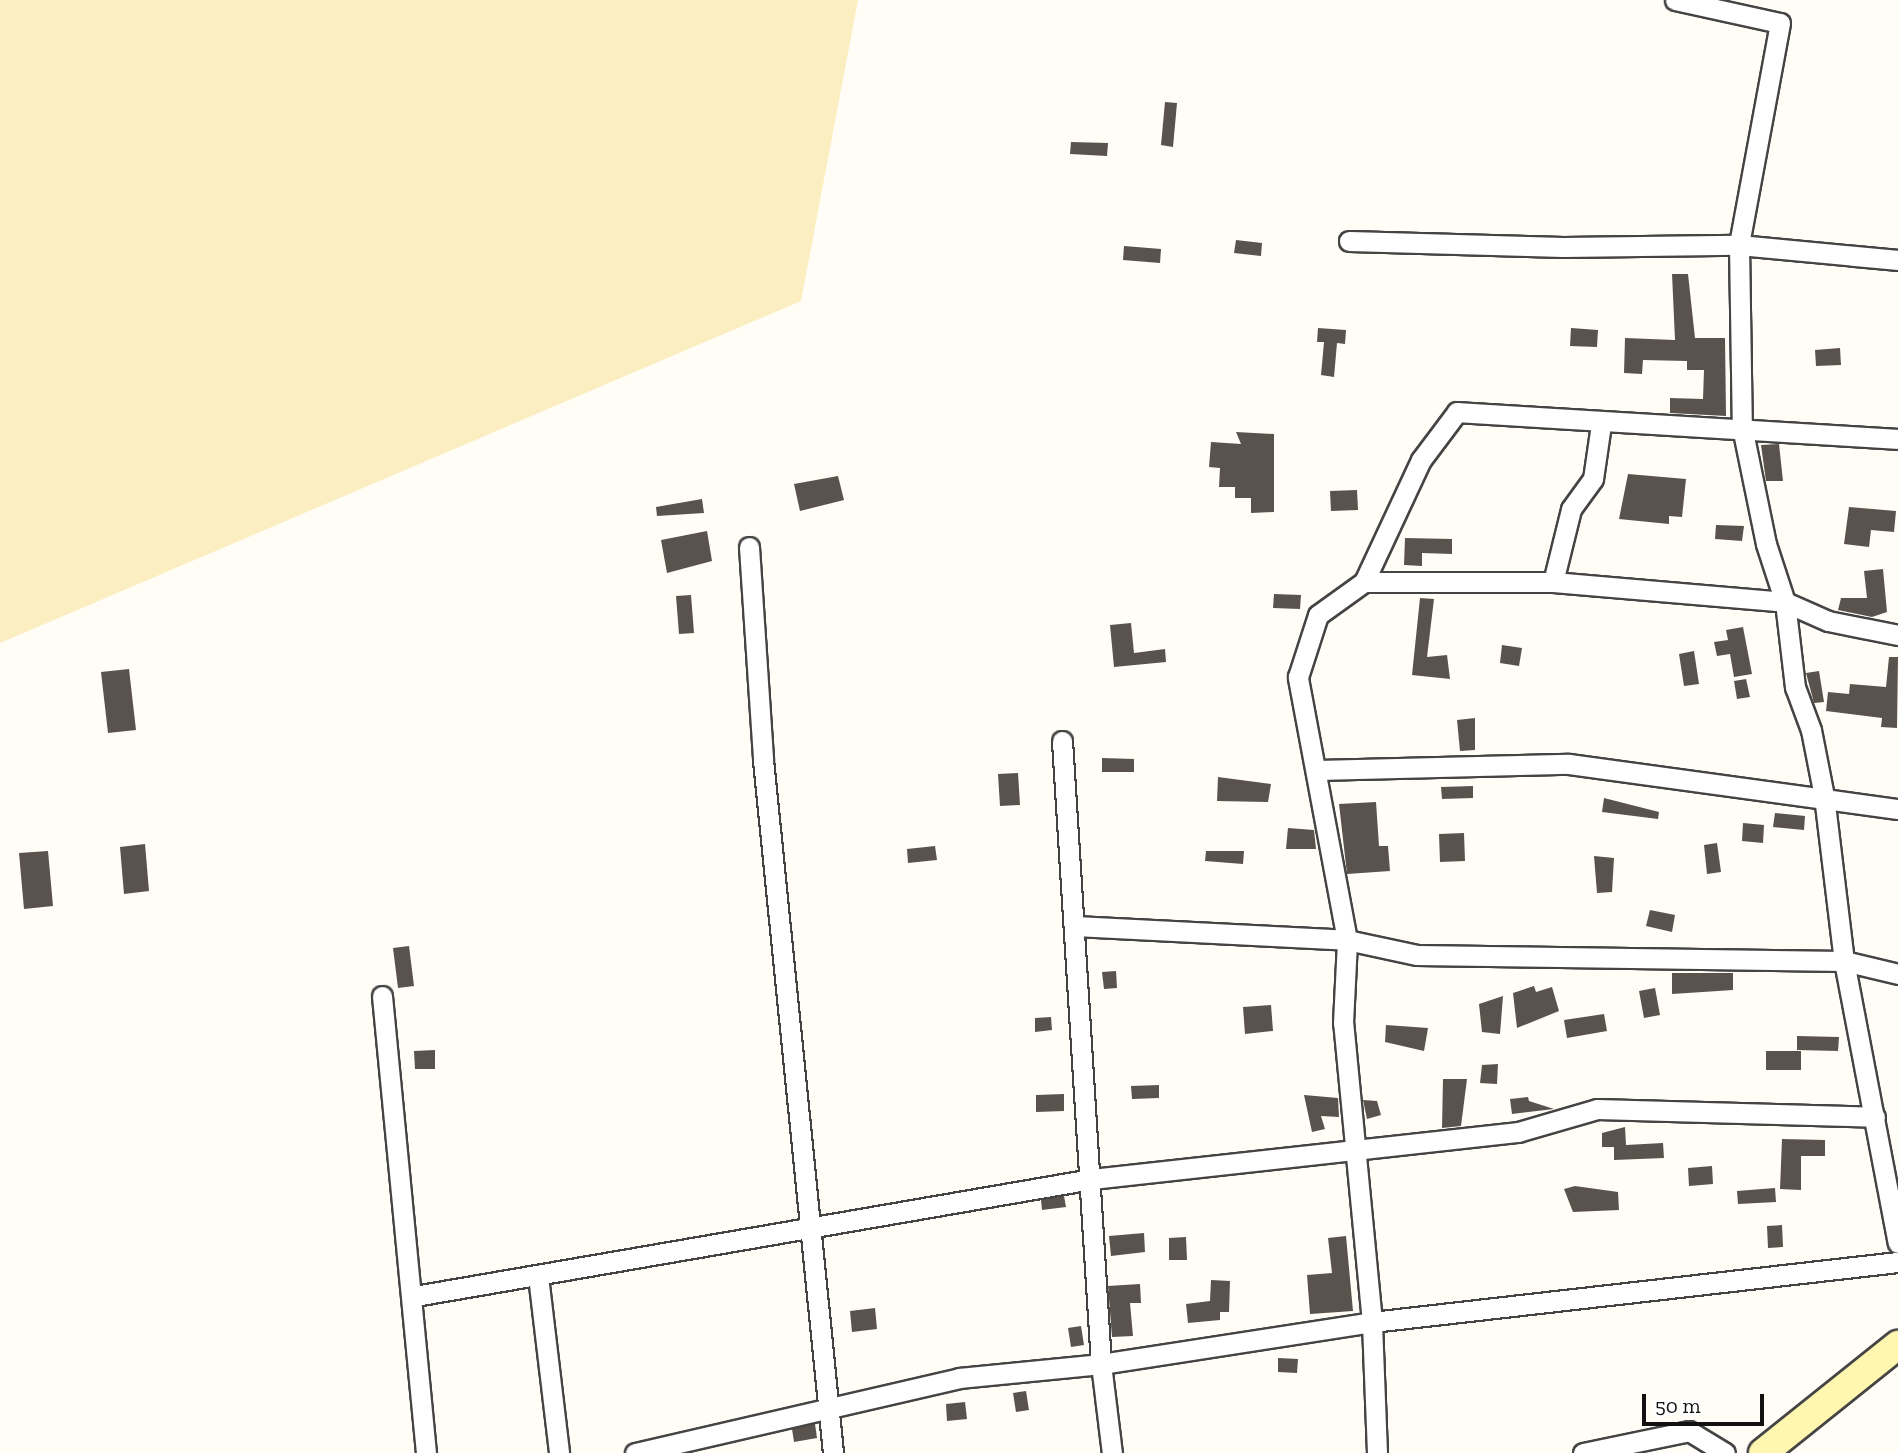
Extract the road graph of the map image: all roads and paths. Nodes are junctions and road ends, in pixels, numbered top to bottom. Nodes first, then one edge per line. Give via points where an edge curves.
1 (1675, 0) edge
2 (1349, 241) dead end
3 (1740, 245) junction
4 (1898, 260) edge
5 (1601, 424) junction
6 (1742, 426) junction
7 (1898, 439) edge
8 (749, 547) dead end
9 (1364, 582) junction
10 (1553, 582) junction
11 (1786, 602) junction
12 (1898, 635) edge
13 (1062, 741) dead end
14 (1317, 770) junction
15 (1824, 796) junction
16 (1898, 810) edge
17 (1075, 926) junction
18 (1347, 940) junction
19 (1844, 961) junction
20 (1898, 974) edge
21 (382, 996) dead end
22 (1875, 1117) junction
23 (1353, 1150) junction
24 (1092, 1179) junction
25 (807, 1226) junction
26 (1898, 1243) edge
27 (1898, 1262) edge
28 (538, 1276) junction
29 (415, 1296) junction
30 (1372, 1322) junction
31 (1898, 1345) edge
32 (1101, 1364) junction
33 (828, 1404) junction
34 (426, 1453) edge
35 (559, 1453) edge
36 (635, 1453) edge
37 (833, 1453) edge
38 (1112, 1453) edge
39 (1377, 1453) edge
40 (1583, 1453) edge
41 (1725, 1453) edge
42 (1763, 1453) edge

1 - 3 street via 1780,23
2 - 3 street via 1563,247
3 - 4 street
3 - 6 street
5 - 6 street
5 - 9 street via 1457,412 1420,460
5 - 10 street via 1593,479 1571,509
6 - 7 street
6 - 11 street via 1766,544
8 - 25 street
9 - 10 street
9 - 14 street via 1318,615 1306,643 1298,677
10 - 11 street
11 - 12 street via 1828,621
11 - 15 street via 1795,687 1811,730
13 - 17 street
14 - 15 street via 1569,764
14 - 18 street via 1336,904
15 - 16 street
15 - 19 street
17 - 18 street
17 - 24 street
18 - 19 street via 1417,956
18 - 23 street via 1343,1023
19 - 20 street
19 - 22 street
21 - 29 street
22 - 23 street via 1597,1109 1518,1132
22 - 26 street
23 - 24 street
23 - 30 street
24 - 25 street
24 - 32 street
25 - 28 street
25 - 33 street
27 - 30 street
28 - 29 street
28 - 35 street
29 - 34 street
30 - 32 street
30 - 39 street
31 - 42 main road
32 - 33 street via 959,1378
32 - 38 street
33 - 36 street
33 - 37 street
40 - 41 street via 1689,1431

